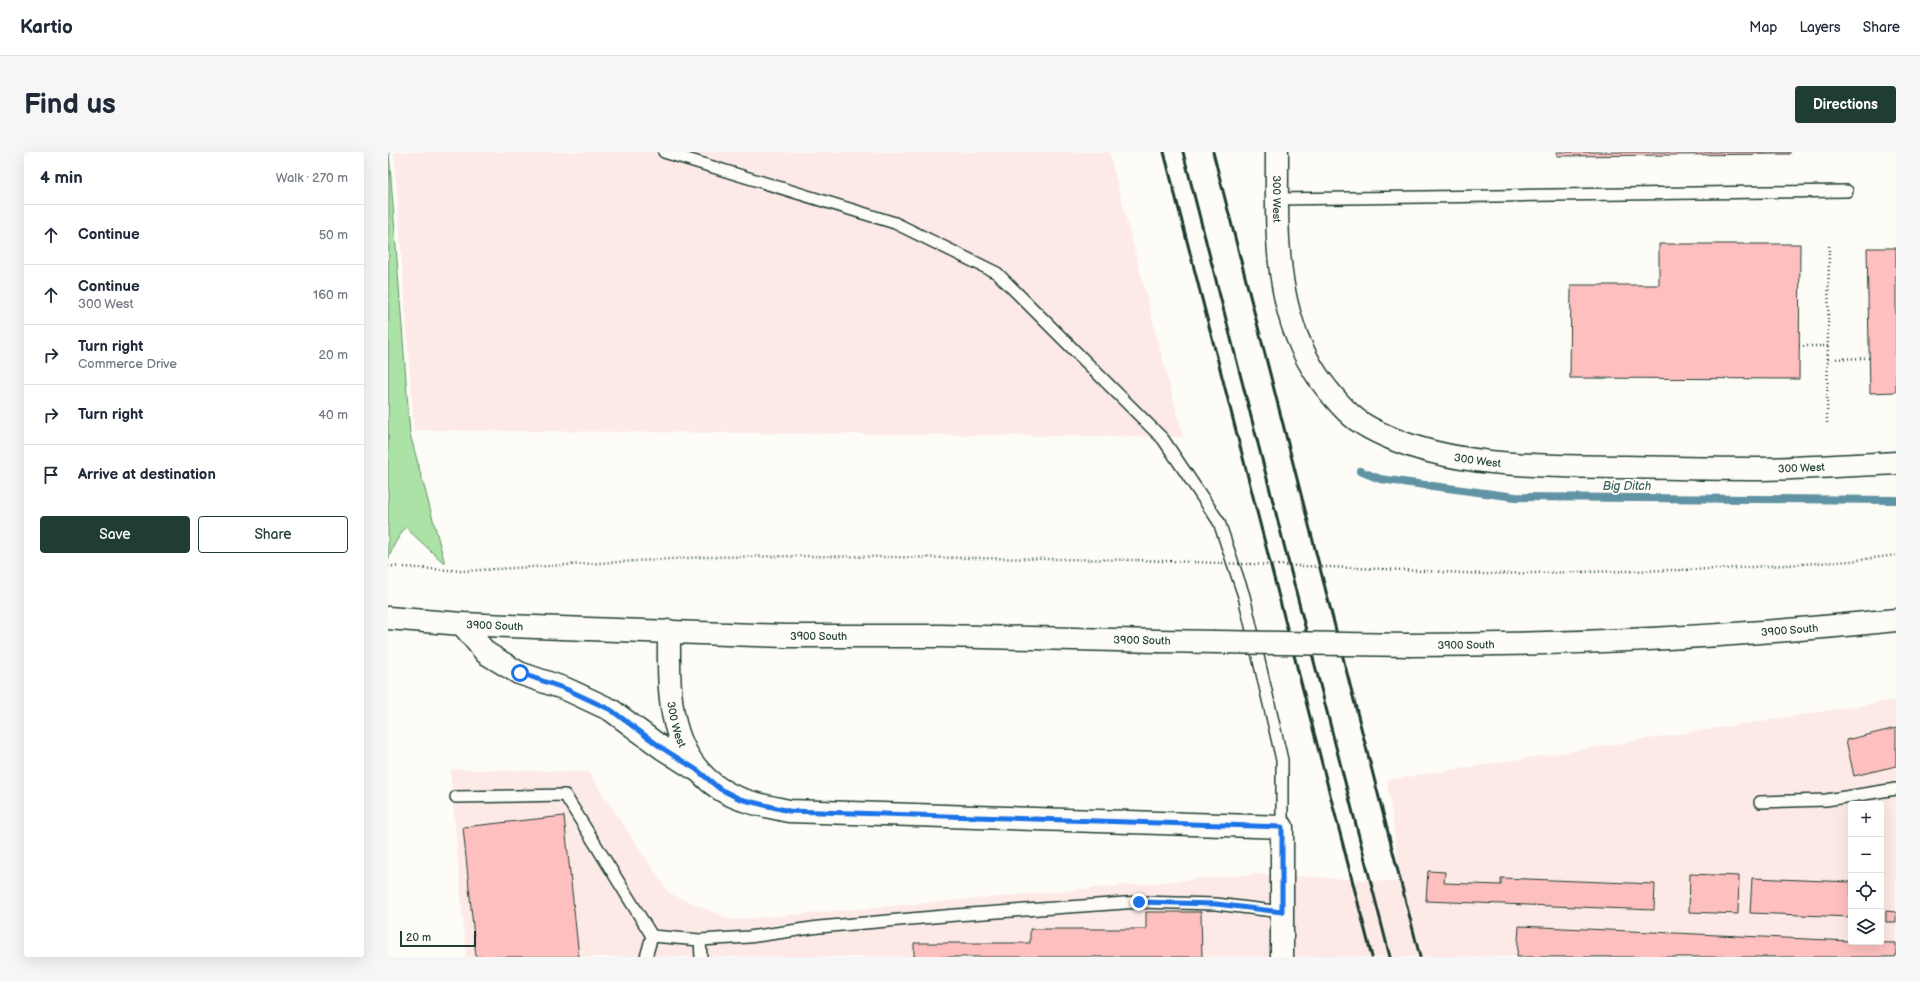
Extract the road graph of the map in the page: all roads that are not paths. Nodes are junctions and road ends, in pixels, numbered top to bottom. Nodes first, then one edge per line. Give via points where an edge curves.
1 (664, 152) edge
2 (1277, 152) edge
3 (1847, 191) dead end
4 (1277, 199) junction
5 (1896, 463) edge
6 (388, 618) edge
7 (1896, 620) edge
8 (462, 624) junction
9 (669, 631) junction
10 (697, 770) junction
11 (1896, 789) edge
12 (456, 797) dead end
13 (1760, 802) dead end
14 (1282, 827) junction
15 (1282, 912) junction
16 (652, 936) junction
17 (700, 940) junction
18 (646, 957) edge
19 (701, 957) edge
20 (1282, 957) edge

1 - 14 lane via 895,223 997,273 1163,440 1219,522 1244,596 1282,760
2 - 4 main road, 300 West
3 - 4 lane
4 - 5 main road, 300 West via 1278,242 1285,296 1299,343 1313,370 1330,393 1356,420 1386,436 1443,454 1492,462 1556,466 1762,469
6 - 8 main road, 3900 South
7 - 9 main road, 3900 South, bridge via 1807,630 1480,645 941,636 784,636
8 - 9 main road, 3900 South
8 - 10 main road via 486,653 520,673 566,689 611,710
9 - 10 main road, 300 West via 670,696 675,728
10 - 14 main road, 300 West via 720,789 740,799 789,811
11 - 13 lane via 1826,800
12 - 16 lane via 565,795
14 - 15 main road
15 - 17 lane via 1216,904 1139,902 956,915
15 - 20 main road
16 - 17 lane
16 - 18 lane
17 - 19 lane

